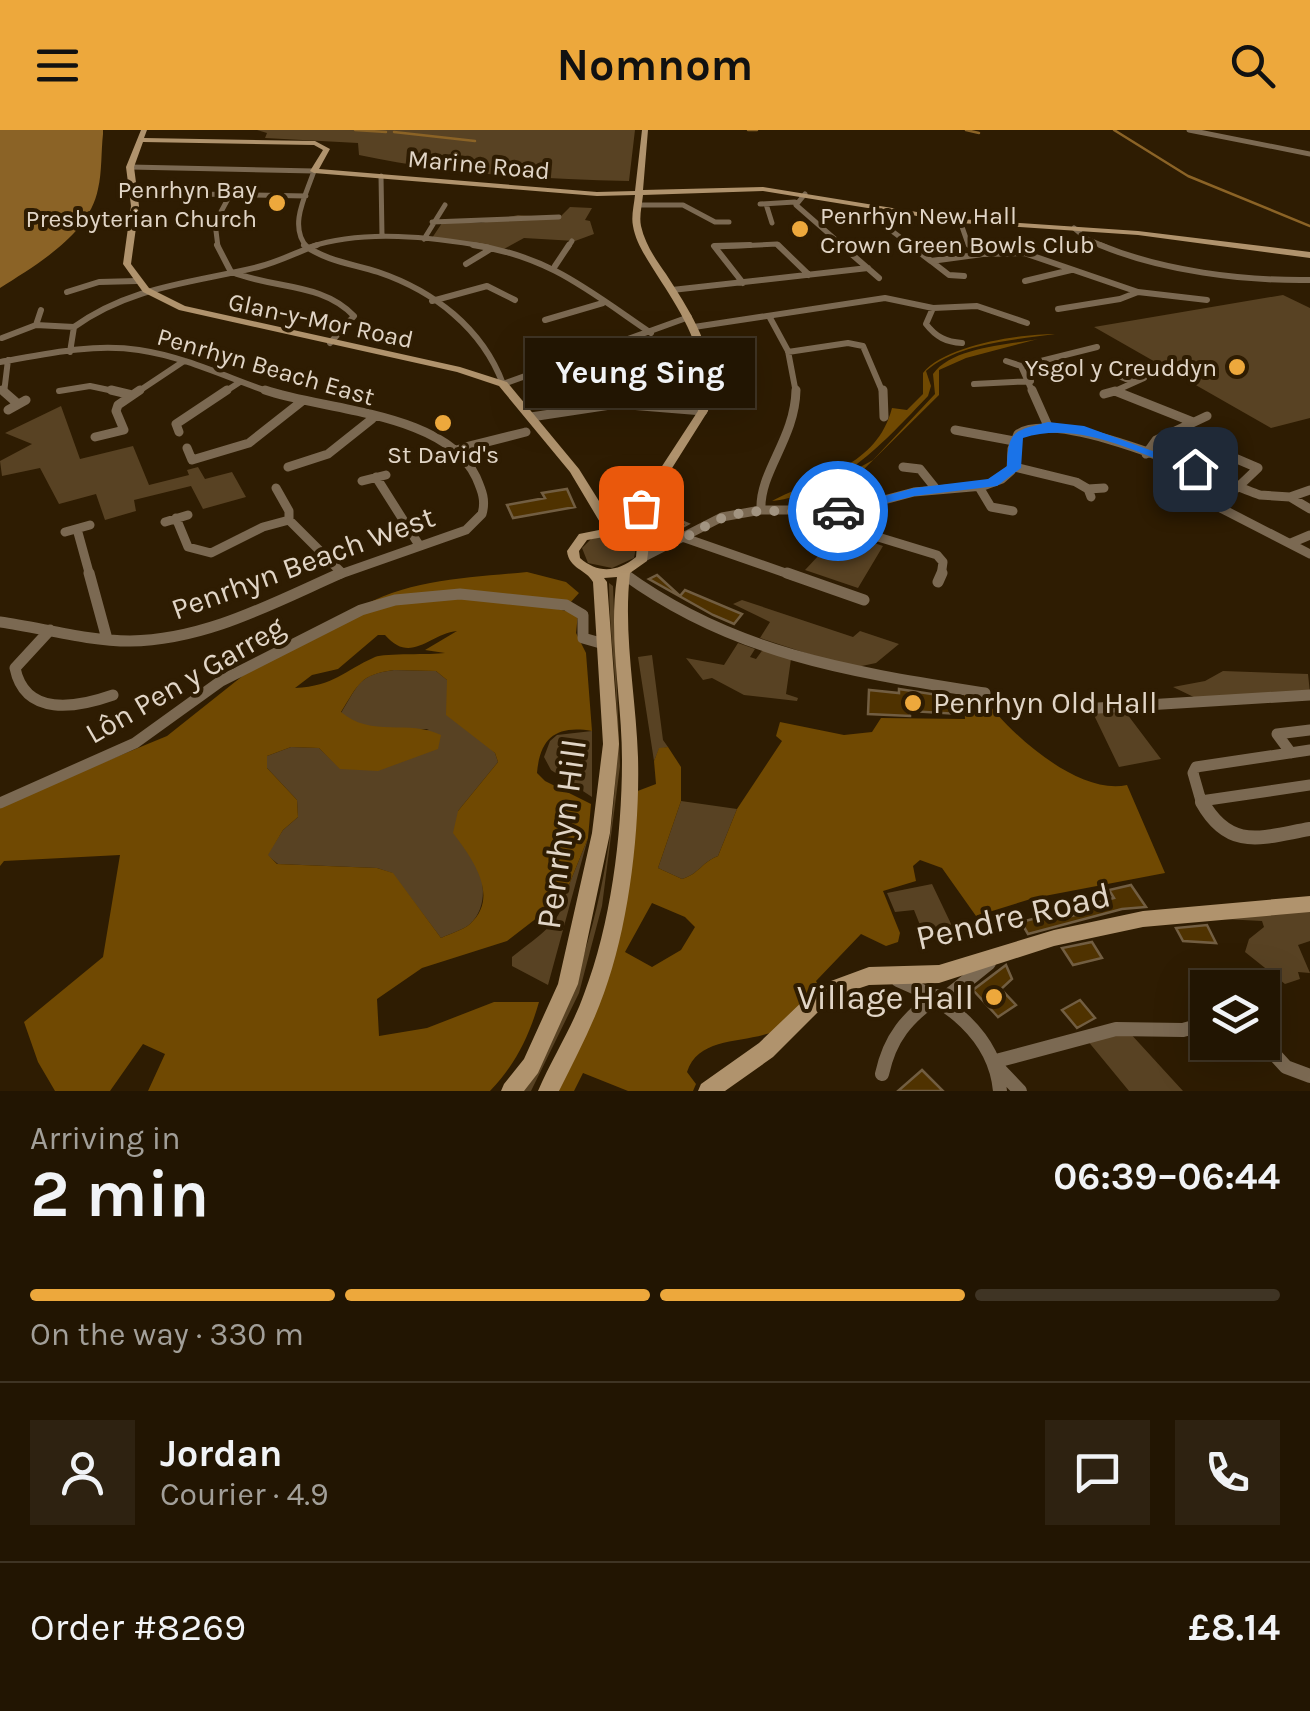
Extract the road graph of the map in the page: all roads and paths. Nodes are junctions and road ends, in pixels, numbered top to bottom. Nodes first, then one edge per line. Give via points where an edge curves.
1 (645, 130) edge
2 (1190, 130) edge
3 (142, 135) edge
4 (1310, 154) edge
5 (130, 168) junction
6 (314, 171) junction
7 (381, 176) junction
8 (135, 193) junction
9 (230, 194) junction
10 (805, 194) junction
11 (640, 195) junction
12 (306, 196) junction
13 (795, 202) junction
14 (446, 205) dead end
15 (558, 217) dead end
16 (960, 221) junction
17 (432, 222) junction
18 (698, 222) dead end
19 (714, 222) junction
20 (728, 222) dead end
21 (772, 223) dead end
22 (888, 228) dead end
23 (1074, 228) junction
24 (382, 236) junction
25 (424, 239) junction
26 (572, 240) dead end
27 (308, 248) junction
28 (490, 249) junction
29 (983, 254) junction
30 (1310, 255) edge
31 (931, 261) junction
32 (466, 264) dead end
33 (554, 266) junction
34 (868, 268) junction
35 (1072, 270) junction
36 (232, 272) junction
37 (809, 275) junction
38 (964, 276) dead end
39 (879, 278) dead end
40 (1310, 280) edge
41 (1025, 281) dead end
42 (743, 282) junction
43 (142, 285) junction
44 (672, 290) junction
45 (68, 292) dead end
46 (1138, 292) junction
47 (514, 297) dead end
48 (1207, 300) dead end
49 (432, 301) junction
50 (603, 303) junction
51 (933, 308) junction
52 (1058, 309) dead end
53 (41, 310) dead end
54 (769, 316) junction
55 (544, 320) dead end
56 (691, 322) junction
57 (1027, 323) dead end
58 (36, 325) junction
59 (74, 327) junction
60 (651, 333) junction
61 (2, 338) edge
62 (330, 342) junction
63 (962, 342) dead end
64 (1074, 344) dead end
65 (1097, 346) dead end
66 (608, 348) junction
67 (1083, 350) junction
68 (70, 352) junction
69 (788, 352) junction
70 (4, 361) edge
71 (184, 361) junction
72 (1006, 361) dead end
73 (1022, 366) junction
74 (638, 368) dead end
75 (1119, 376) dead end
76 (1144, 378) dead end
77 (975, 380) dead end
78 (240, 382) junction
79 (1032, 382) junction
80 (1133, 382) junction
81 (503, 384) junction
82 (59, 391) dead end
83 (1114, 391) junction
84 (132, 394) junction
85 (1104, 394) dead end
86 (301, 402) junction
87 (8, 410) dead end
88 (702, 411) junction
89 (531, 416) junction
90 (1207, 416) dead end
91 (884, 417) dead end
92 (372, 419) junction
93 (1194, 422) junction
94 (177, 425) dead end
95 (1048, 426) junction
96 (540, 428) junction
97 (956, 429) dead end
98 (94, 437) dead end
99 (1014, 441) junction
100 (186, 448) dead end
101 (460, 448) junction
102 (1146, 454) junction
103 (1237, 458) dead end
104 (903, 468) dead end
105 (1014, 468) junction
106 (294, 478) dead end
107 (362, 482) dead end
108 (979, 488) junction
109 (1104, 488) dead end
110 (1237, 488) junction
111 (936, 489) junction
112 (1310, 490) edge
113 (282, 491) dead end
114 (1290, 497) junction
115 (1206, 500) dead end
116 (1310, 509) edge
117 (761, 510) junction
118 (846, 510) junction
119 (597, 511) junction
120 (1013, 511) dead end
121 (635, 516) junction
122 (289, 520) junction
123 (165, 522) dead end
124 (90, 526) dead end
125 (77, 529) junction
126 (613, 531) junction
127 (65, 532) dead end
128 (590, 534) junction
129 (1310, 535) edge
130 (636, 538) junction
131 (683, 539) junction
132 (1292, 542) junction
133 (419, 545) junction
134 (1310, 554) edge
135 (642, 558) junction
136 (341, 572) junction
137 (594, 572) junction
138 (624, 573) junction
139 (938, 582) dead end
140 (638, 586) junction
141 (619, 591) junction
142 (864, 600) dead end
143 (0, 622) edge
144 (50, 630) junction
145 (107, 639) junction
146 (604, 644) junction
147 (0, 667) edge
148 (15, 668) junction
149 (985, 693) dead end
150 (113, 695) dead end
151 (1310, 696) edge
152 (1098, 708) dead end
153 (1310, 730) edge
154 (1310, 750) edge
155 (1291, 753) junction
156 (1310, 785) edge
157 (1201, 802) junction
158 (0, 803) edge
159 (1310, 830) edge
160 (1310, 904) edge
161 (994, 959) junction
162 (883, 975) junction
163 (940, 998) junction
164 (1190, 1028) edge
165 (1280, 1060) edge
166 (998, 1065) junction
167 (882, 1074) dead end
168 (1310, 1076) edge
169 (511, 1091) edge
170 (548, 1091) edge
171 (708, 1091) edge
172 (1000, 1091) edge
173 (1020, 1091) edge

1 - 11 street
2 - 4 street
3 - 5 street
3 - 6 street via 316,143 327,149
5 - 6 street
5 - 8 street
6 - 7 street, Marine Road
6 - 12 street
7 - 11 street, Marine Road
7 - 24 street
8 - 9 street
8 - 43 street via 127,264
9 - 12 street
9 - 36 street via 218,210 215,248
10 - 11 street via 747,188
10 - 13 street
10 - 16 street
11 - 19 street via 689,206
11 - 44 street via 640,236
12 - 27 street via 299,233
13 - 21 street via 763,204
13 - 34 street
14 - 17 street
15 - 17 street via 518,213
16 - 23 street
16 - 29 street via 968,244
17 - 25 street
18 - 19 street
19 - 20 street
22 - 31 street
23 - 30 street
23 - 40 street via 1084,240 1167,264
24 - 25 street
24 - 27 street
25 - 28 street
26 - 33 street
27 - 36 street
27 - 49 street via 384,274
28 - 32 street
28 - 33 street
29 - 31 street
29 - 35 street via 1017,252
31 - 38 street via 946,277
33 - 50 street
34 - 37 street
34 - 39 street
35 - 41 street
35 - 46 street
36 - 43 street
36 - 62 street via 324,296 350,310 354,316
37 - 42 street
37 - 42 street via 778,244 713,248
42 - 44 street
43 - 45 street via 100,282
43 - 59 street
43 - 62 street, Glan-y-Mor Road via 203,314
44 - 56 street
46 - 48 street
46 - 52 street
47 - 49 street via 487,286
49 - 81 street via 476,332
50 - 55 street
50 - 60 street
51 - 54 street via 885,298
51 - 57 street via 978,306 1009,323
51 - 63 street via 926,324 944,345
53 - 58 street
54 - 56 street
54 - 69 street
56 - 60 street
56 - 88 street via 709,379
58 - 59 street
58 - 61 street
59 - 68 street
60 - 66 street
62 - 81 street, Glan-y-Mor Road
64 - 67 street
65 - 67 street
66 - 74 street
66 - 81 street
67 - 73 street
68 - 70 street, Penrhyn Beach East
68 - 71 street, Penrhyn Beach East via 128,348
69 - 91 street via 863,346 883,385
69 - 117 street via 798,381 796,416 760,491
70 - 87 street via 2,391 22,402
71 - 78 street, Penrhyn Beach East
71 - 84 street
72 - 73 street
73 - 79 street
75 - 80 street
76 - 80 street
77 - 79 street
78 - 86 street, Penrhyn Beach East
78 - 94 street
79 - 95 street
80 - 83 street
81 - 89 street
82 - 84 street via 98,386
83 - 85 street
83 - 93 street
84 - 98 street via 116,408 128,429
86 - 92 street, Penrhyn Beach East
86 - 100 street via 248,443 194,463
88 - 89 street via 598,402
88 - 121 street
89 - 96 street
90 - 93 street
92 - 101 street, Penrhyn Beach East
92 - 106 street via 328,454 287,464
93 - 102 street via 1156,440
95 - 99 street via 1024,431
95 - 102 street via 1080,429
96 - 101 street
96 - 119 street
97 - 99 street
99 - 105 street
101 - 133 street, Penrhyn Beach West via 474,469 484,511 466,530
102 - 110 street
103 - 110 street via 1258,468
104 - 111 street via 919,462
105 - 108 street
105 - 109 street via 1090,493
107 - 133 street via 381,476
108 - 111 street
108 - 120 street via 988,509
110 - 114 street
111 - 118 street
112 - 114 street
113 - 122 street
114 - 116 street
115 - 132 street
117 - 118 street
117 - 131 street via 722,517
118 - 139 street via 880,539 936,555 944,564
119 - 126 street
119 - 128 street
121 - 126 main road
121 - 130 street
122 - 123 street via 264,523 207,555 188,547 182,517
122 - 136 street
124 - 125 street
125 - 127 street
125 - 145 street
126 - 128 street
126 - 130 street
128 - 137 street via 572,551 579,565
129 - 132 street
130 - 131 street via 658,545
130 - 135 street
131 - 135 street
131 - 142 street
132 - 134 street
133 - 136 street, Penrhyn Beach West
135 - 138 street
136 - 145 street, Penrhyn Beach West via 196,633 142,642
137 - 138 street
137 - 146 street, Penrhyn Hill
138 - 140 street
138 - 141 street, Penrhyn Hill
140 - 141 street
140 - 149 street via 682,615 845,672
141 - 170 street, Penrhyn Hill via 629,706 628,801 600,978
143 - 144 street, Penrhyn Beach West
144 - 145 street, Penrhyn Beach West
144 - 148 street
146 - 158 street, Lôn Pen y Garreg via 586,641 583,615 566,605 460,594 396,600 361,610 222,681 135,743
146 - 169 street, Penrhyn Hill via 611,744 587,910 553,1024
147 - 148 street
148 - 150 street via 20,685 51,706 74,711
151 - 152 street
153 - 155 street via 1278,734
154 - 155 street
155 - 157 street via 1196,767
156 - 157 street
157 - 159 street via 1210,823 1236,838
160 - 161 street, Pendre Road via 1143,919
161 - 162 street, Pendre Road via 939,974
161 - 163 street
162 - 163 street
162 - 171 street, Pendre Road via 838,987
163 - 166 street
163 - 167 street via 893,1034
164 - 166 street via 1116,1029
165 - 168 street
166 - 172 street
166 - 173 street

